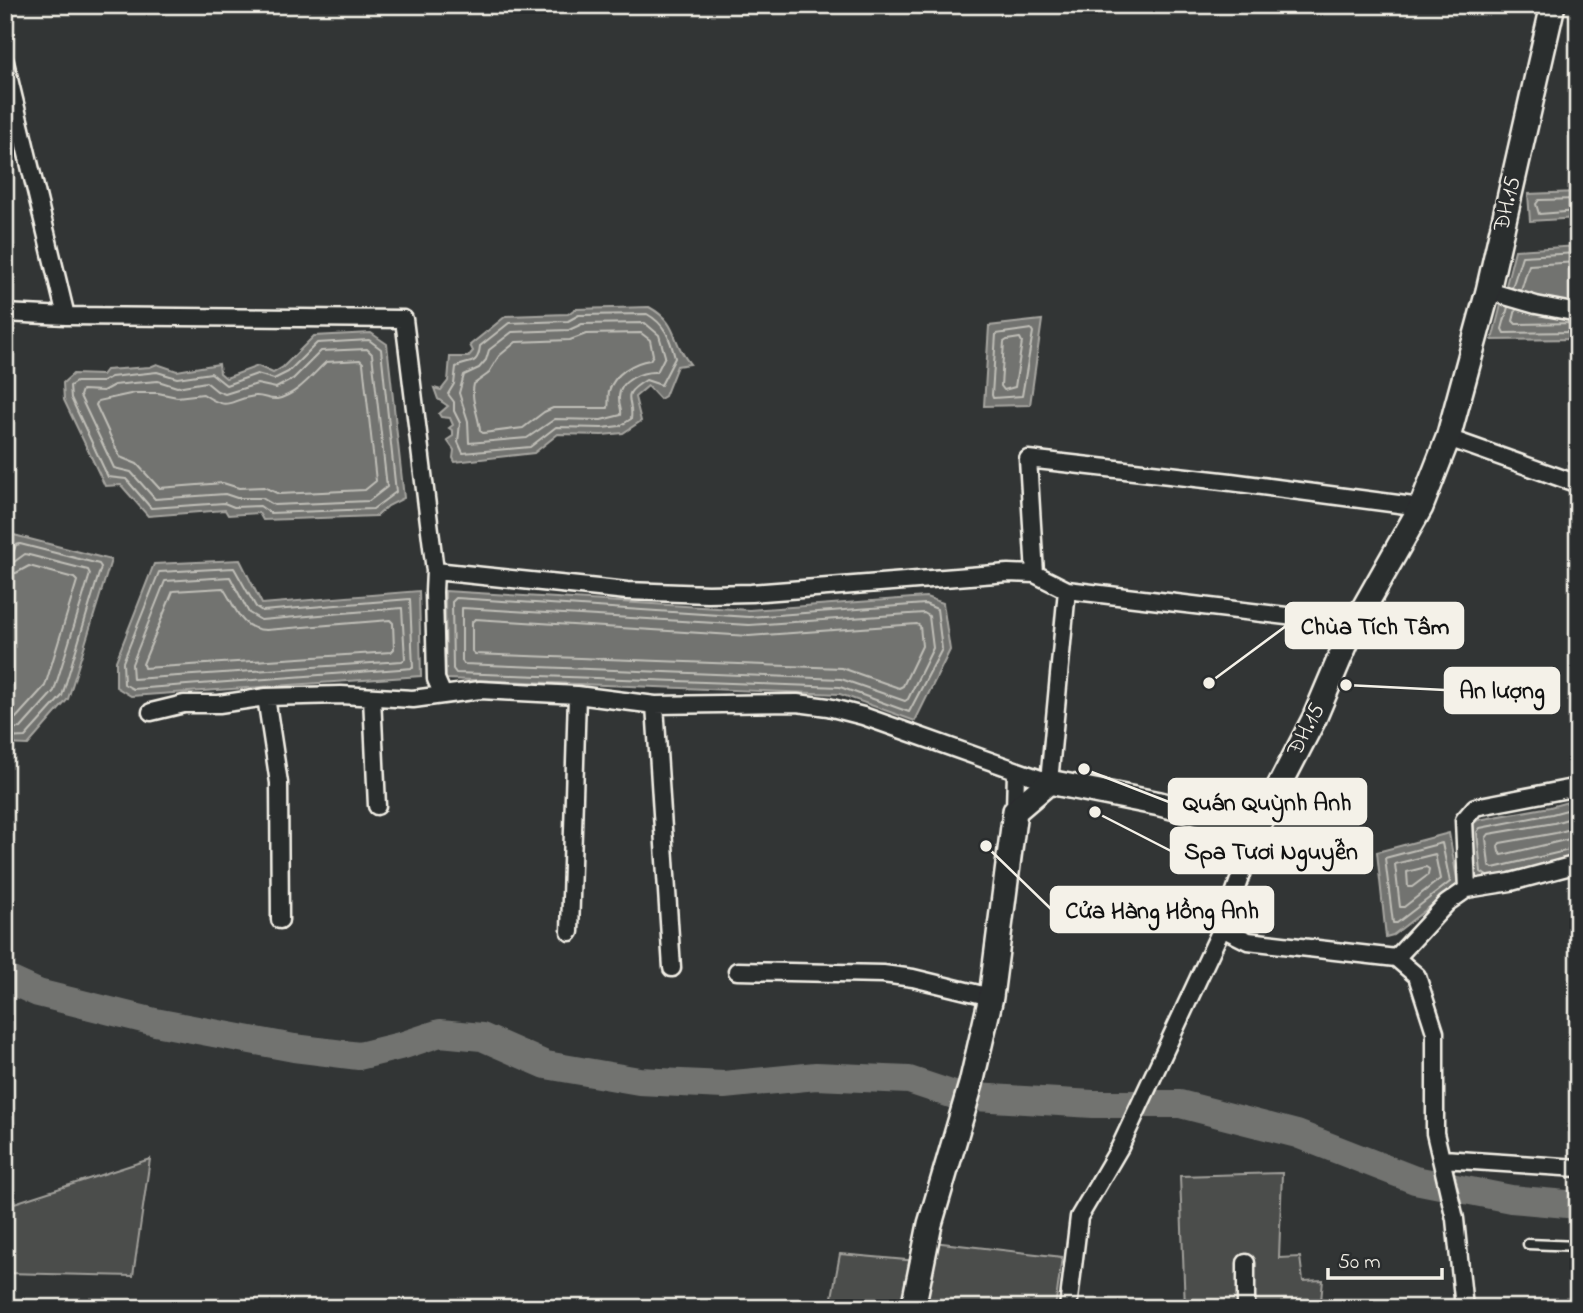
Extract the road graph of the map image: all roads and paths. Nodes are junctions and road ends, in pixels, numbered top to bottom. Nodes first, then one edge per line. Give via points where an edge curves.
1 (1553, 5) edge
2 (5, 62) edge
3 (1492, 292) junction
4 (5, 313) edge
5 (1578, 313) edge
6 (66, 316) junction
7 (1448, 438) junction
8 (1578, 484) edge
9 (1420, 507) junction
10 (435, 571) junction
11 (1035, 574) junction
12 (1067, 590) junction
13 (1353, 627) junction
14 (443, 695) junction
15 (577, 695) junction
16 (266, 696) junction
17 (372, 697) junction
18 (655, 705) junction
19 (151, 712) dead end
20 (1016, 771) junction
21 (1049, 782) junction
22 (1578, 787) edge
23 (377, 806) dead end
24 (1015, 811) junction
25 (1256, 829) junction
26 (1578, 864) edge
27 (1467, 885) junction
28 (280, 920) dead end
29 (1222, 928) junction
30 (569, 932) dead end
31 (1396, 958) junction
32 (672, 968) dead end
33 (737, 971) dead end
34 (990, 996) junction
35 (1444, 1166) junction
36 (1578, 1168) edge
37 (1528, 1244) dead end
38 (1578, 1246) edge
39 (1246, 1263) dead end
40 (913, 1308) edge
41 (1068, 1308) edge
42 (1246, 1308) edge
43 (1464, 1308) edge

1 - 3 main road, ĐH.15 / ĐH.15
2 - 6 street
3 - 5 street
3 - 7 main road, ĐH.15 / ĐH.15
4 - 6 street
6 - 10 street via 404,319
7 - 8 street
7 - 9 main road, ĐH.15 / ĐH.15
9 - 11 street via 1028,458
9 - 13 main road, ĐH.15 / ĐH.15
10 - 11 street via 627,591 708,594 985,573
10 - 14 street via 436,679
11 - 12 street
12 - 13 street
12 - 21 street
13 - 25 main road, ĐH.15 / ĐH.15 via 1314,719
14 - 15 street via 480,690
14 - 17 street
15 - 18 street
15 - 30 street
16 - 17 street
16 - 19 street
16 - 28 street via 279,783
17 - 23 street
18 - 20 street via 797,703 828,707
18 - 32 street
20 - 21 street
20 - 24 street
21 - 24 main road
21 - 25 main road
22 - 27 street via 1475,807 1464,820
24 - 34 main road
25 - 29 street
26 - 27 street via 1511,882
27 - 31 street
29 - 31 street via 1248,941
29 - 41 street via 1120,1147 1079,1217
31 - 35 street via 1417,975 1435,1032 1435,1132
33 - 34 street via 883,974
34 - 40 main road via 971,1084 930,1224
35 - 36 street
35 - 43 street via 1455,1219
37 - 38 lane
39 - 42 street

